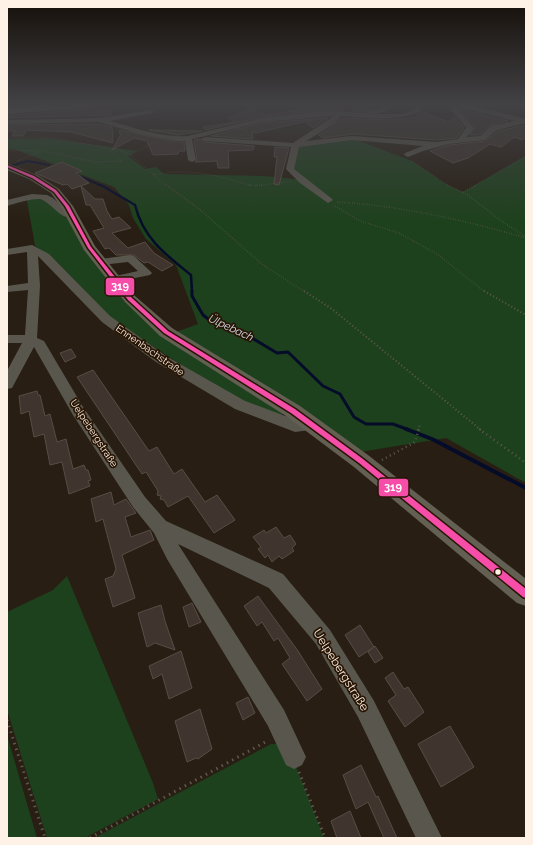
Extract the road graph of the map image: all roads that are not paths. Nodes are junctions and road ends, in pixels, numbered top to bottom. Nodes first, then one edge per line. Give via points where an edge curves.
1 (189, 143) edge
2 (271, 143) edge
3 (308, 143) edge
4 (420, 143) edge
5 (445, 143) edge
6 (295, 145) junction
7 (439, 145) junction
8 (408, 155) road end
9 (192, 160) dead end
10 (10, 168) edge
11 (328, 200) road end
12 (7, 203) edge
13 (72, 214) junction
14 (32, 248) junction
15 (7, 252) edge
16 (118, 260) junction
17 (101, 262) junction
18 (130, 277) junction
19 (115, 279) junction
20 (34, 286) junction
21 (7, 289) edge
22 (7, 339) edge
23 (31, 340) junction
24 (7, 384) edge
25 (313, 425) junction
26 (160, 527) junction
27 (526, 594) edge
28 (294, 757) road end
29 (429, 838) edge

1 - 9 street
2 - 6 street
3 - 6 street
4 - 7 street
5 - 7 street
6 - 11 street via 290,169 300,180
7 - 8 street via 420,149
10 - 13 main road via 33,177 55,191
12 - 13 street via 37,196 47,197 63,213
13 - 17 main road via 89,247
14 - 15 street
14 - 20 street
14 - 25 street, Ennenbachstraße via 45,256 106,319 161,359 240,405 295,426
16 - 17 street
16 - 18 street
16 - 18 street via 130,258 146,273
17 - 19 main road
18 - 19 street
19 - 25 main road via 130,299 166,332
20 - 21 street
20 - 23 street
22 - 23 street
23 - 24 street
23 - 26 street, Uelpebergstraße via 39,344 78,411 139,502
25 - 27 main road via 368,466
26 - 28 street, Uelpebergstraße via 173,554 276,718
26 - 29 street, Uelpebergstraße via 276,581 323,637 358,696

